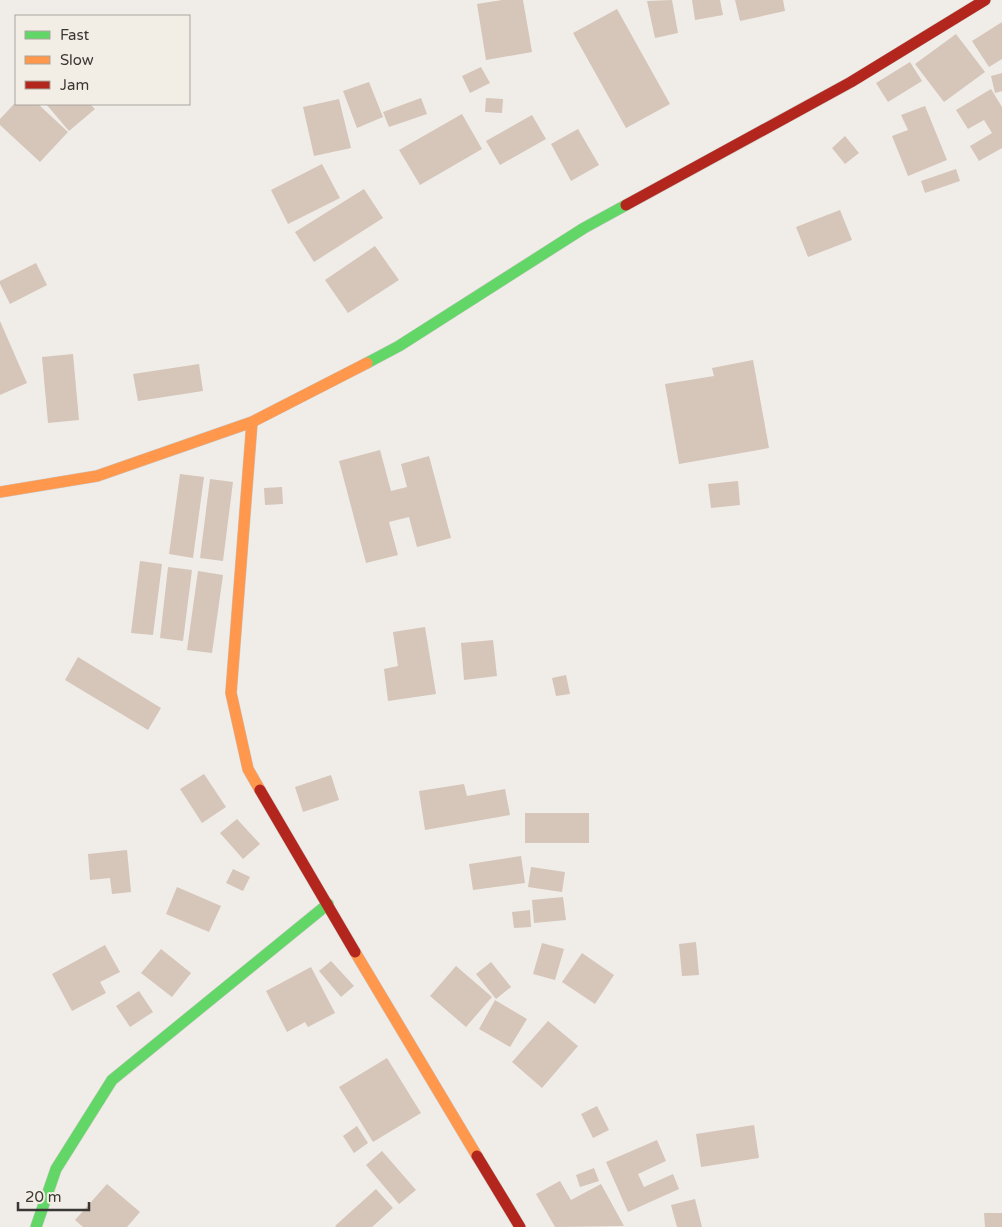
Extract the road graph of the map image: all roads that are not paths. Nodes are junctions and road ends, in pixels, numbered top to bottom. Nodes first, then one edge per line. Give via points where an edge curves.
1 (985, 0) edge
2 (252, 422) junction
3 (0, 492) edge
4 (328, 904) junction
5 (36, 1227) edge
6 (520, 1227) edge

1 - 2 street via 851,82 584,228 399,346
2 - 3 street via 98,476
2 - 4 street via 231,693 248,769
4 - 5 street via 112,1080 56,1169
4 - 6 street

